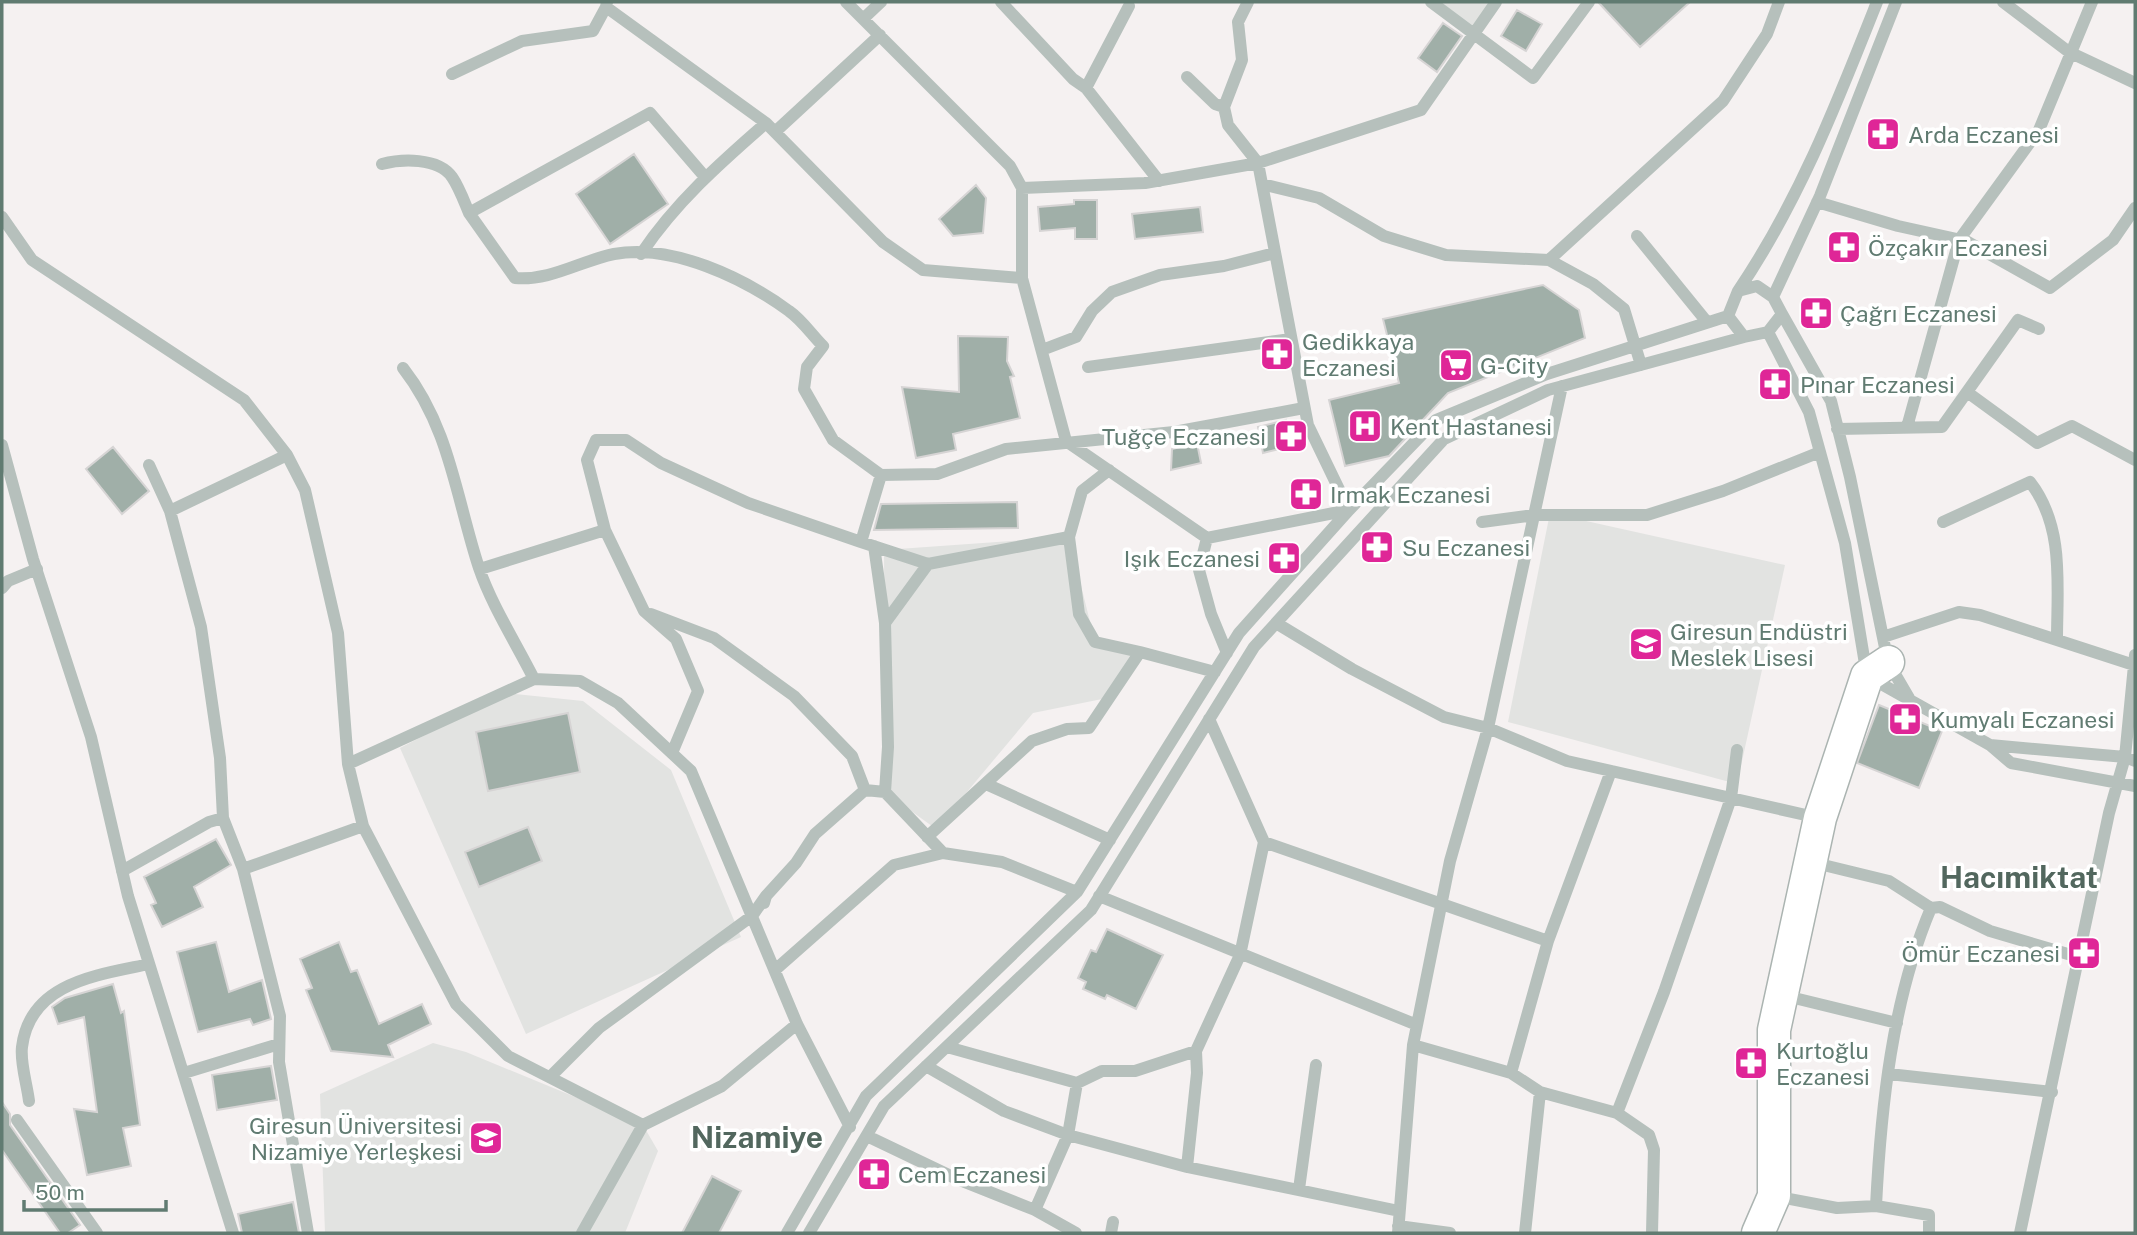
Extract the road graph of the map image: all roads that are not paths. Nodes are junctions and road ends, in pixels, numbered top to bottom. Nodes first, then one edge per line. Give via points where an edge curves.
1 (846, 2) edge
2 (881, 2) edge
3 (1001, 2) edge
4 (1248, 2) edge
5 (1432, 2) edge
6 (1496, 2) edge
7 (1589, 2) edge
8 (1779, 2) edge
9 (1877, 2) edge
10 (1896, 2) edge
11 (2003, 2) edge
12 (2092, 2) edge
13 (607, 4) edge
14 (1129, 6) dead end
15 (863, 19) junction
16 (1476, 34) junction
17 (880, 35) junction
18 (2069, 52) junction
19 (452, 74) dead end
20 (1187, 77) dead end
21 (2135, 83) edge
22 (1086, 88) junction
23 (1224, 107) junction
24 (770, 128) junction
25 (1258, 163) junction
26 (382, 164) dead end
27 (705, 177) junction
28 (1159, 181) junction
29 (1262, 184) junction
30 (1022, 188) junction
31 (1817, 202) junction
32 (2135, 208) edge
33 (469, 213) junction
34 (2, 217) edge
35 (1637, 236) dead end
36 (1959, 240) junction
37 (1275, 253) junction
38 (641, 254) junction
39 (1549, 260) junction
40 (1023, 278) junction
41 (1738, 291) junction
42 (1773, 296) junction
43 (1782, 314) junction
44 (1728, 316) junction
45 (1707, 322) junction
46 (2039, 330) dead end
47 (1768, 332) junction
48 (1744, 337) junction
49 (1291, 339) junction
50 (1633, 346) junction
51 (1042, 350) junction
52 (1641, 365) junction
53 (1088, 367) dead end
54 (402, 368) dead end
55 (1563, 386) junction
56 (1968, 392) junction
57 (1304, 408) junction
58 (1907, 426) junction
59 (1837, 429) junction
60 (1066, 441) junction
61 (2, 445) edge
62 (1820, 452) junction
63 (287, 455) junction
64 (2135, 460) edge
65 (149, 465) dead end
66 (1109, 470) junction
67 (881, 475) junction
68 (1349, 510) junction
69 (170, 511) junction
70 (1534, 515) junction
71 (1482, 522) dead end
72 (1943, 522) dead end
73 (605, 530) junction
74 (1069, 537) junction
75 (1208, 538) junction
76 (861, 542) junction
77 (874, 546) junction
78 (928, 564) junction
79 (37, 569) junction
80 (480, 569) junction
81 (2, 589) edge
82 (644, 611) junction
83 (885, 623) junction
84 (1276, 623) junction
85 (2057, 640) junction
86 (1140, 652) junction
87 (1227, 653) junction
88 (1880, 658) junction
89 (2135, 660) edge
90 (1215, 672) junction
91 (534, 679) junction
92 (1912, 702) junction
93 (1209, 719) junction
94 (1488, 727) junction
95 (1990, 745) junction
96 (1737, 750) dead end
97 (672, 753) junction
98 (2130, 759) edge
99 (348, 764) junction
100 (1611, 771) junction
101 (2118, 781) junction
102 (986, 784) junction
103 (2135, 786) edge
104 (866, 790) junction
105 (886, 792) junction
106 (1731, 798) junction
107 (223, 818) junction
108 (1820, 818) junction
109 (363, 826) junction
110 (927, 836) junction
111 (1110, 840) junction
112 (1264, 842) junction
113 (943, 853) junction
114 (1810, 862) junction
115 (243, 869) junction
116 (122, 871) junction
117 (1077, 892) junction
118 (766, 896) junction
119 (1099, 896) junction
120 (1442, 903) junction
121 (1931, 908) junction
122 (752, 916) junction
123 (758, 930) junction
124 (1548, 941) junction
125 (1240, 955) junction
126 (2078, 957) junction
127 (149, 964) junction
128 (775, 970) junction
129 (1782, 995) junction
130 (1897, 1023) junction
131 (797, 1024) junction
132 (1416, 1025) junction
133 (279, 1044) junction
134 (1413, 1045) junction
135 (947, 1046) junction
136 (1196, 1051) junction
137 (1316, 1065) dead end
138 (926, 1066) junction
139 (184, 1073) junction
140 (1511, 1073) junction
141 (1889, 1074) junction
142 (550, 1077) junction
143 (1077, 1083) junction
144 (1540, 1092) junction
145 (2052, 1092) junction
146 (30, 1101) dead end
147 (1617, 1113) junction
148 (17, 1120) dead end
149 (643, 1125) junction
150 (850, 1127) junction
151 (1068, 1135) junction
152 (867, 1136) junction
153 (1187, 1167) junction
154 (1299, 1189) junction
155 (1774, 1196) junction
156 (1876, 1206) junction
157 (1035, 1210) junction
158 (1399, 1211) junction
159 (1398, 1230) edge
160 (97, 1233) edge
161 (233, 1233) edge
162 (308, 1233) edge
163 (582, 1233) edge
164 (787, 1233) edge
165 (809, 1233) edge
166 (1076, 1233) edge
167 (1450, 1233) edge
168 (1525, 1233) edge
169 (1652, 1233) edge
170 (1758, 1233) edge
171 (1929, 1233) edge
172 (2020, 1233) edge

1 - 15 street
2 - 15 street
3 - 22 street
4 - 23 street via 1238,22 1242,60
5 - 16 street
6 - 16 street
7 - 16 street via 1533,78
8 - 39 street via 1767,34 1723,101
9 - 41 street via 1814,159 1781,225
10 - 31 street
11 - 18 street
12 - 18 street
13 - 19 street via 593,31 522,41
13 - 24 street
14 - 22 street
15 - 17 street
16 - 25 street via 1421,110
17 - 24 street
17 - 30 street via 1010,166
18 - 21 street
18 - 36 street via 2039,130
20 - 23 street
22 - 28 street
23 - 25 street via 1228,125
24 - 27 street
24 - 40 street via 883,242 923,270
25 - 28 street
25 - 29 street
26 - 33 street via 400,159 431,164 450,174
27 - 33 street via 650,113
27 - 38 street via 658,228
28 - 30 street
29 - 37 street
29 - 39 street via 1319,198 1384,236 1446,255
30 - 40 street
31 - 36 street
31 - 42 street
32 - 36 street via 2113,240 2050,288
33 - 38 street via 515,278 533,279 615,254
34 - 63 street via 32,260 244,400
35 - 45 street
36 - 58 street
37 - 49 street
37 - 51 street via 1160,275 1112,292 1092,311 1076,337
38 - 67 street via 679,255 752,286 792,313 823,346 807,367 804,389 833,440
39 - 50 street via 1593,284 1624,309
40 - 51 street
41 - 42 street via 1756,286
41 - 44 street
42 - 43 street
43 - 47 street
43 - 59 street via 1831,401
44 - 45 street
44 - 48 street
45 - 50 street
46 - 56 street via 2018,320
47 - 48 street
47 - 62 street via 1809,412
48 - 52 street
49 - 53 street
49 - 57 street
50 - 52 street
50 - 68 street via 1547,373 1436,420
51 - 60 street
52 - 55 street
54 - 80 street via 418,388 452,462
55 - 70 street
55 - 84 street via 1444,439
56 - 58 street via 1942,427
56 - 64 street via 2038,443 2071,426
57 - 60 street via 1174,432
57 - 68 street
58 - 59 street
59 - 88 street
60 - 66 street
60 - 67 street via 1006,449 937,474
61 - 79 street
62 - 70 street via 1647,515
62 - 88 street
63 - 69 street
63 - 99 street via 305,490 338,634
65 - 69 street
66 - 74 street via 1082,491
66 - 75 street
67 - 76 street
68 - 75 street
68 - 87 street via 1239,633
69 - 107 street via 201,627 220,758
70 - 71 street
70 - 94 street
72 - 85 street via 2030,482 2041,496 2057,546
73 - 76 street via 587,460 596,440 626,440 661,463 748,502
73 - 80 street
73 - 82 street
74 - 78 street
74 - 86 street via 1079,614 1095,642
75 - 87 street via 1199,570
76 - 77 street
77 - 78 street
77 - 83 street
78 - 83 street
79 - 81 street
79 - 116 street via 90,737
80 - 91 street
82 - 97 street via 676,639 698,691
82 - 104 street via 714,638 794,696 852,756
83 - 105 street
84 - 93 street via 1254,647
84 - 94 street via 1444,717
85 - 88 street via 1959,612
85 - 89 street
86 - 90 street
86 - 102 street via 1089,728 1067,729 1032,741
87 - 90 street
88 - 92 street
88 - 92 street
88 - 108 main road
89 - 98 street
90 - 111 street
91 - 97 street via 580,681 618,703
91 - 99 street
92 - 95 street
93 - 112 street
93 - 119 street
94 - 100 street via 1567,761
94 - 120 street
95 - 98 street
95 - 101 street via 2011,763 2028,768
96 - 106 street
97 - 122 street via 691,771
98 - 101 street
99 - 109 street
100 - 106 street
100 - 124 street
101 - 103 street
101 - 126 street
102 - 110 street
102 - 111 street
104 - 105 street
104 - 118 street via 815,834
105 - 110 street
106 - 108 street
106 - 147 street
107 - 115 street
107 - 116 street
108 - 114 main road
109 - 115 street
109 - 142 street via 456,1004 508,1056
110 - 113 street
111 - 117 street
112 - 120 street
112 - 125 street
113 - 117 street via 1002,862
113 - 128 street via 894,865
114 - 121 street via 1889,881
114 - 129 main road
115 - 133 street via 280,1016
116 - 127 street
117 - 150 street via 866,1096
118 - 122 street
118 - 123 street
119 - 125 street
119 - 135 street via 1091,910
120 - 124 street
120 - 132 street
121 - 126 street via 1940,907 1990,931
121 - 130 street via 1920,932
122 - 123 street
122 - 142 street via 599,1027
123 - 128 street
124 - 140 street
125 - 132 street
125 - 136 street
126 - 145 street
127 - 139 street
127 - 146 street via 75,981 38,1006 22,1048
128 - 131 street
129 - 130 street
129 - 155 main road via 1774,1030
130 - 141 street
131 - 149 street via 722,1086
131 - 150 street
132 - 134 street
133 - 139 street
133 - 162 street
134 - 140 street
134 - 158 street
135 - 138 street
135 - 143 street
136 - 143 street via 1135,1071 1102,1071
136 - 153 street
137 - 154 street
138 - 151 street via 1004,1111
138 - 152 street via 884,1106
139 - 161 street
140 - 144 street
141 - 145 street
141 - 156 street
142 - 149 street
143 - 151 street
144 - 147 street
144 - 168 street
145 - 172 street
147 - 169 street via 1649,1135 1654,1150
148 - 160 street
149 - 163 street
150 - 164 street
151 - 153 street
151 - 157 street
152 - 157 street
152 - 165 street
153 - 154 street
154 - 158 street
155 - 156 street via 1837,1208
155 - 170 main road
156 - 171 street via 1929,1215
157 - 166 street
158 - 159 street
159 - 167 street

